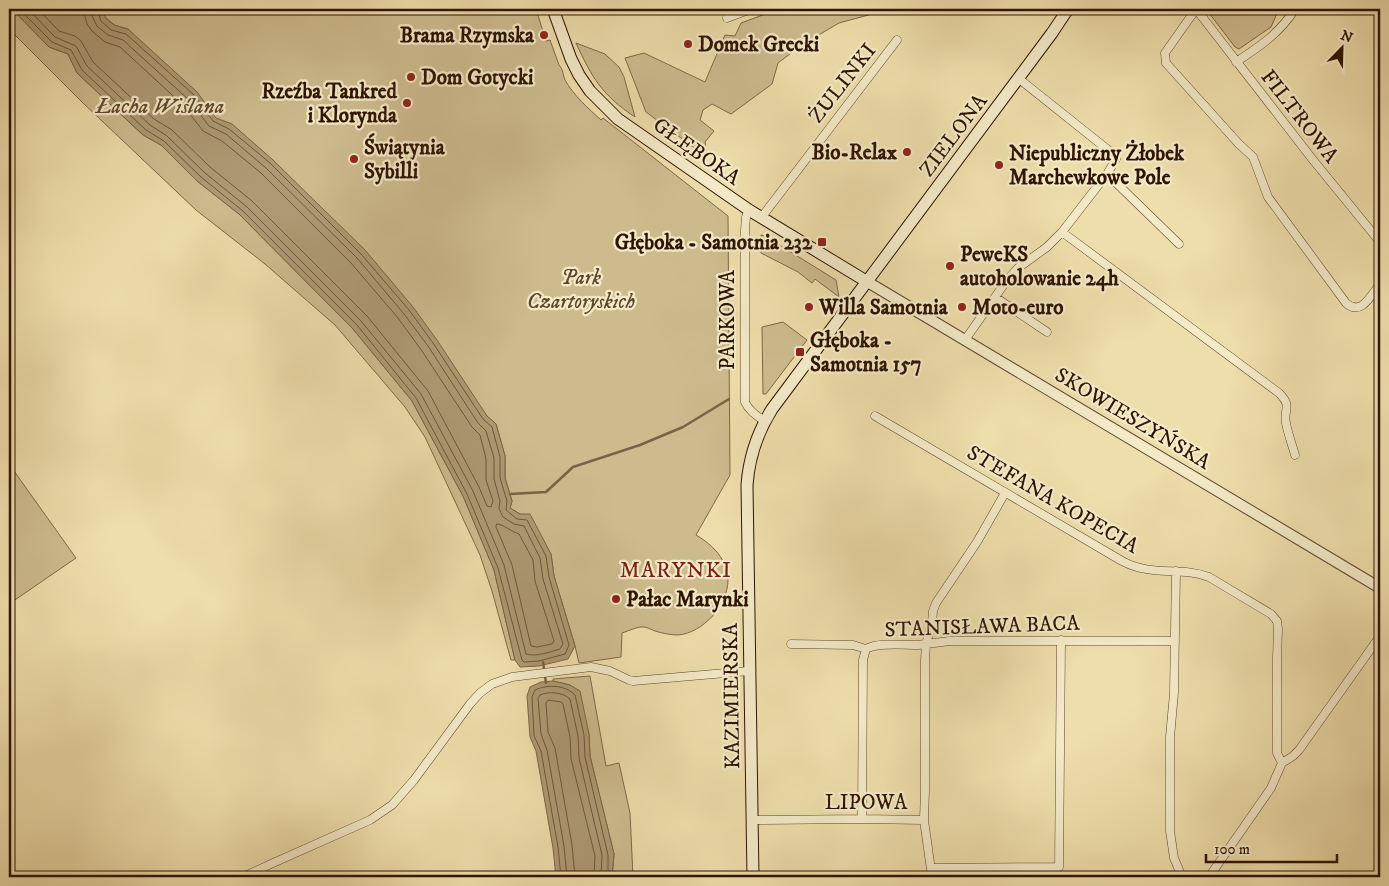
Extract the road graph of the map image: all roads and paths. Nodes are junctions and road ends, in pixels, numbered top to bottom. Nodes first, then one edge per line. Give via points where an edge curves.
1 (554, 9) edge
2 (750, 9) edge
3 (1068, 9) edge
4 (1196, 9) edge
5 (1295, 9) edge
6 (727, 18) dead end
7 (896, 40) dead end
8 (1236, 62) junction
9 (1018, 78) junction
10 (1107, 174) junction
11 (749, 210) junction
12 (761, 218) junction
13 (1062, 232) junction
14 (1380, 242) edge
15 (1179, 244) dead end
16 (866, 281) junction
17 (1380, 284) edge
18 (995, 297) junction
19 (1047, 332) dead end
20 (965, 340) junction
21 (875, 416) dead end
22 (765, 421) junction
23 (1295, 454) dead end
24 (1005, 493) junction
25 (1176, 570) junction
26 (1380, 588) edge
27 (1380, 636) edge
28 (1061, 640) junction
29 (1175, 641) junction
30 (791, 644) dead end
31 (926, 644) junction
32 (866, 649) junction
33 (749, 672) junction
34 (1282, 763) junction
35 (862, 819) junction
36 (751, 820) junction
37 (924, 820) junction
38 (931, 868) junction
39 (243, 877) edge
40 (752, 877) edge
41 (932, 877) edge
42 (1182, 877) edge
43 (1208, 877) edge

1 - 11 main road, GŁĘBOKA via 570,59 590,91 604,106
2 - 6 street
3 - 9 main road, ZIELONA
4 - 8 street, FILTROWA
4 - 17 street via 1165,53 1166,63 1253,157 1268,197 1346,303 1359,308
5 - 8 street via 1276,33
7 - 12 street, ŻULINKI
8 - 14 street, FILTROWA
9 - 10 street via 1112,153 1116,159
9 - 16 main road, ZIELONA
10 - 13 street
10 - 15 street
11 - 12 main road, GŁĘBOKA
11 - 22 street, PARKOWA via 744,230 745,402 748,409
12 - 16 main road, GŁĘBOKA
13 - 18 street via 1018,268
13 - 23 street via 1279,393 1286,400 1285,420
16 - 20 street, SKOWIESZYŃSKA
16 - 22 main road, KAZIMIERSKA
18 - 19 street
18 - 20 street
20 - 26 street, SKOWIESZYŃSKA
21 - 24 street, STEFANA KOPECIA
22 - 33 main road, KAZIMIERSKA via 748,469
24 - 25 street, STEFANA KOPECIA via 1132,566
24 - 31 street via 936,604
25 - 29 street
25 - 34 street, STEFANA KOPECIA via 1209,577 1271,614 1277,621 1278,753
27 - 34 street via 1295,754
28 - 29 street, STANISŁAWA BACA
28 - 31 street, STANISŁAWA BACA
28 - 38 street via 1059,867
29 - 42 street via 1170,831 1174,858
30 - 32 street, STANISŁAWA BACA via 853,645
31 - 32 street, STANISŁAWA BACA
31 - 37 street
32 - 35 street via 863,660
33 - 36 main road, KAZIMIERSKA
33 - 39 street via 633,681 591,667 512,676 492,684 480,693 392,805 370,820
34 - 43 street via 1271,788
35 - 36 street, LIPOWA
35 - 37 street, LIPOWA
36 - 40 main road, KAZIMIERSKA
37 - 38 street, LIPOWA
38 - 41 street, LIPOWA

